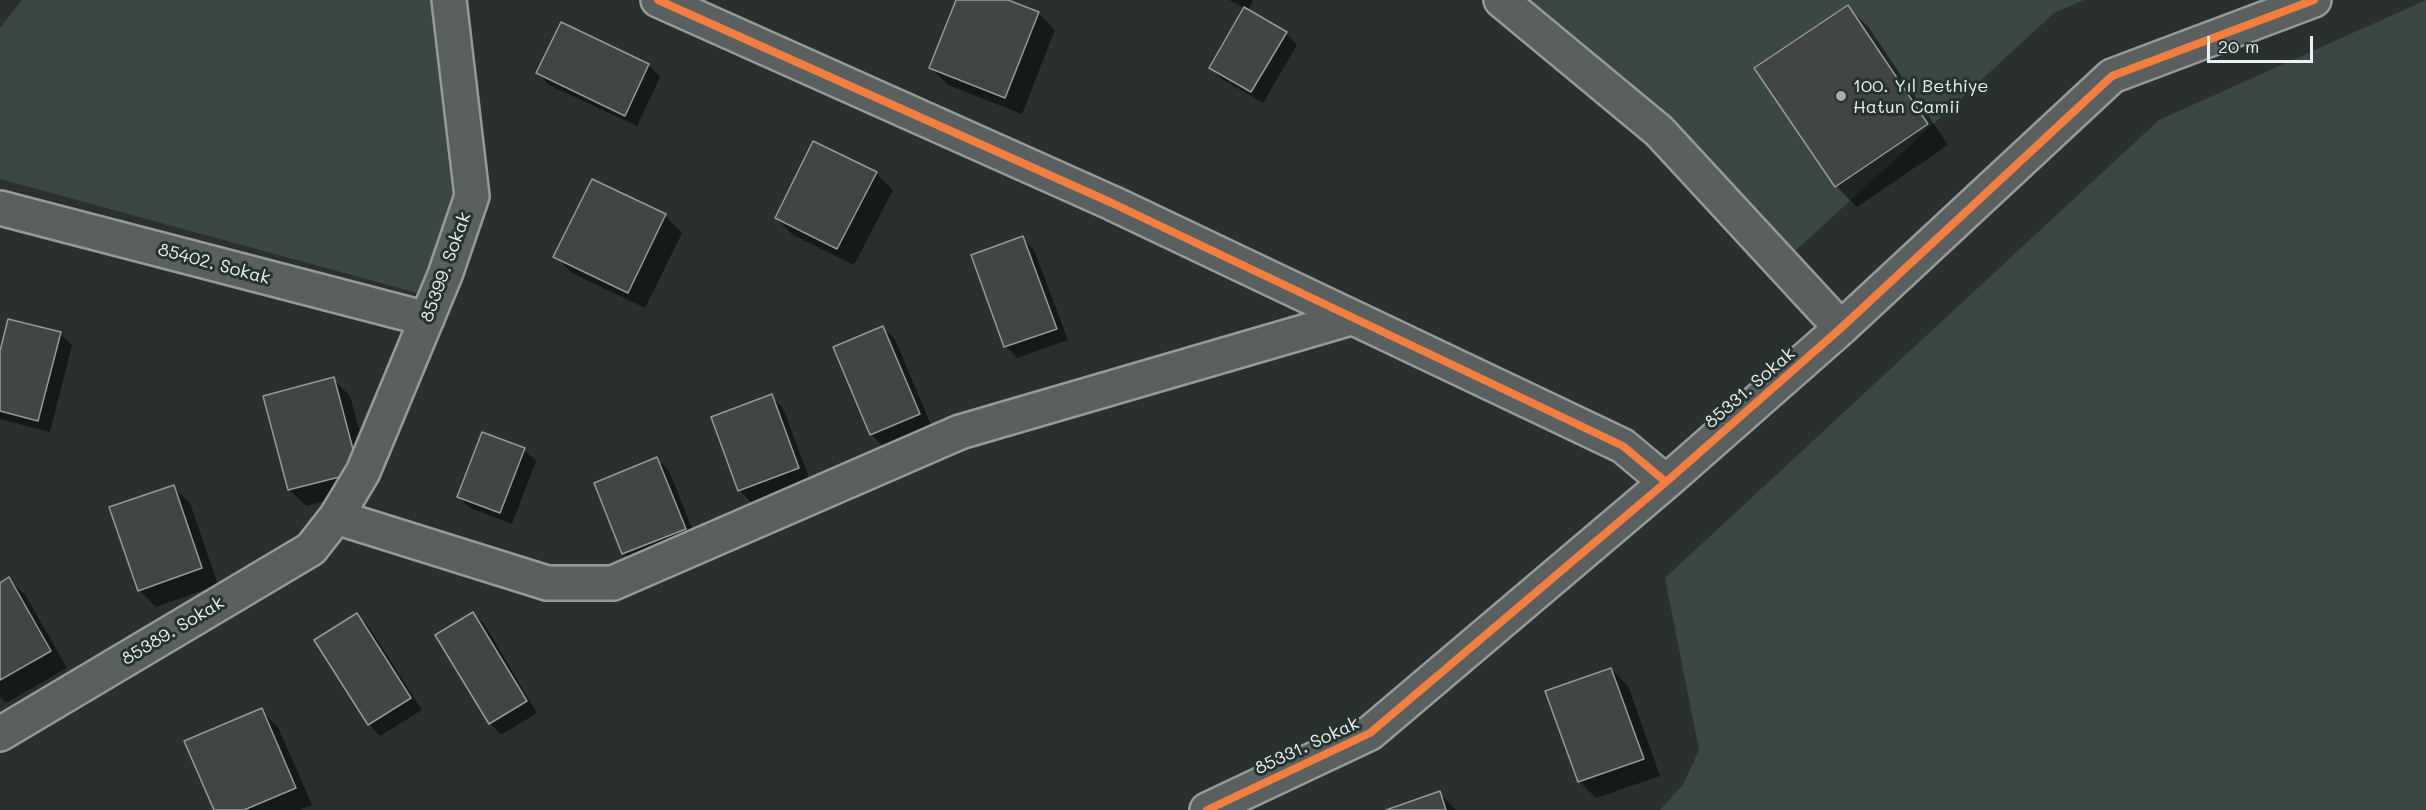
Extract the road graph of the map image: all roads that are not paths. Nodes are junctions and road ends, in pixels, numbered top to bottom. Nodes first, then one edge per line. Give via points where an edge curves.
1 (449, 0) edge
2 (658, 0) edge
3 (1502, 0) edge
4 (2314, 0) edge
5 (0, 208) edge
6 (1351, 318) junction
7 (427, 319) junction
8 (1841, 328) junction
9 (1666, 482) junction
10 (336, 517) junction
11 (0, 734) edge
12 (1207, 810) edge

1 - 7 street, 85399. Sokak via 472,196
2 - 6 street via 1112,203
3 - 8 street via 1659,131
4 - 8 street, 85331. Sokak via 2112,76
5 - 7 street, 85402. Sokak
6 - 9 street via 1623,447
6 - 10 street via 960,432 613,583 547,583
7 - 10 street, 85399. Sokak via 363,472
8 - 9 street, 85331. Sokak
9 - 12 street, 85331. Sokak via 1371,734
10 - 11 street, 85389. Sokak via 311,549

